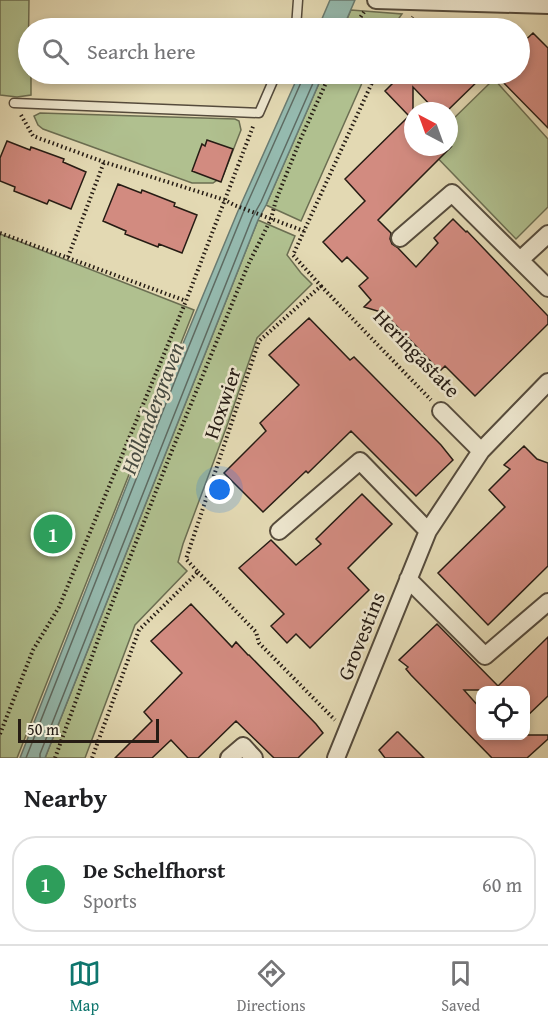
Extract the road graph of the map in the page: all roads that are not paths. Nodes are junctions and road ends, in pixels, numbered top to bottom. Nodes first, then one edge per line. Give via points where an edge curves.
1 (298, 0) edge
2 (371, 5) edge
3 (548, 5) edge
4 (297, 18) edge
5 (272, 84) edge
6 (15, 104) road end
7 (548, 234) edge
8 (400, 238) dead end
9 (520, 260) junction
10 (548, 288) edge
11 (548, 382) edge
12 (441, 411) road end
13 (481, 451) junction
14 (279, 531) dead end
15 (429, 531) junction
16 (408, 579) junction
17 (548, 602) edge
18 (229, 758) edge
19 (254, 758) edge
20 (336, 758) edge

1 - 4 lane
2 - 3 street
5 - 6 lane via 259,113
7 - 9 street
8 - 9 street via 452,193
9 - 10 street
11 - 13 street, Grovestins
12 - 13 street, Heringastate
13 - 15 street, Grovestins
14 - 15 street via 360,461
15 - 16 street, Grovestins
16 - 17 street via 485,656
16 - 20 street, Grovestins
18 - 19 street via 243,746

